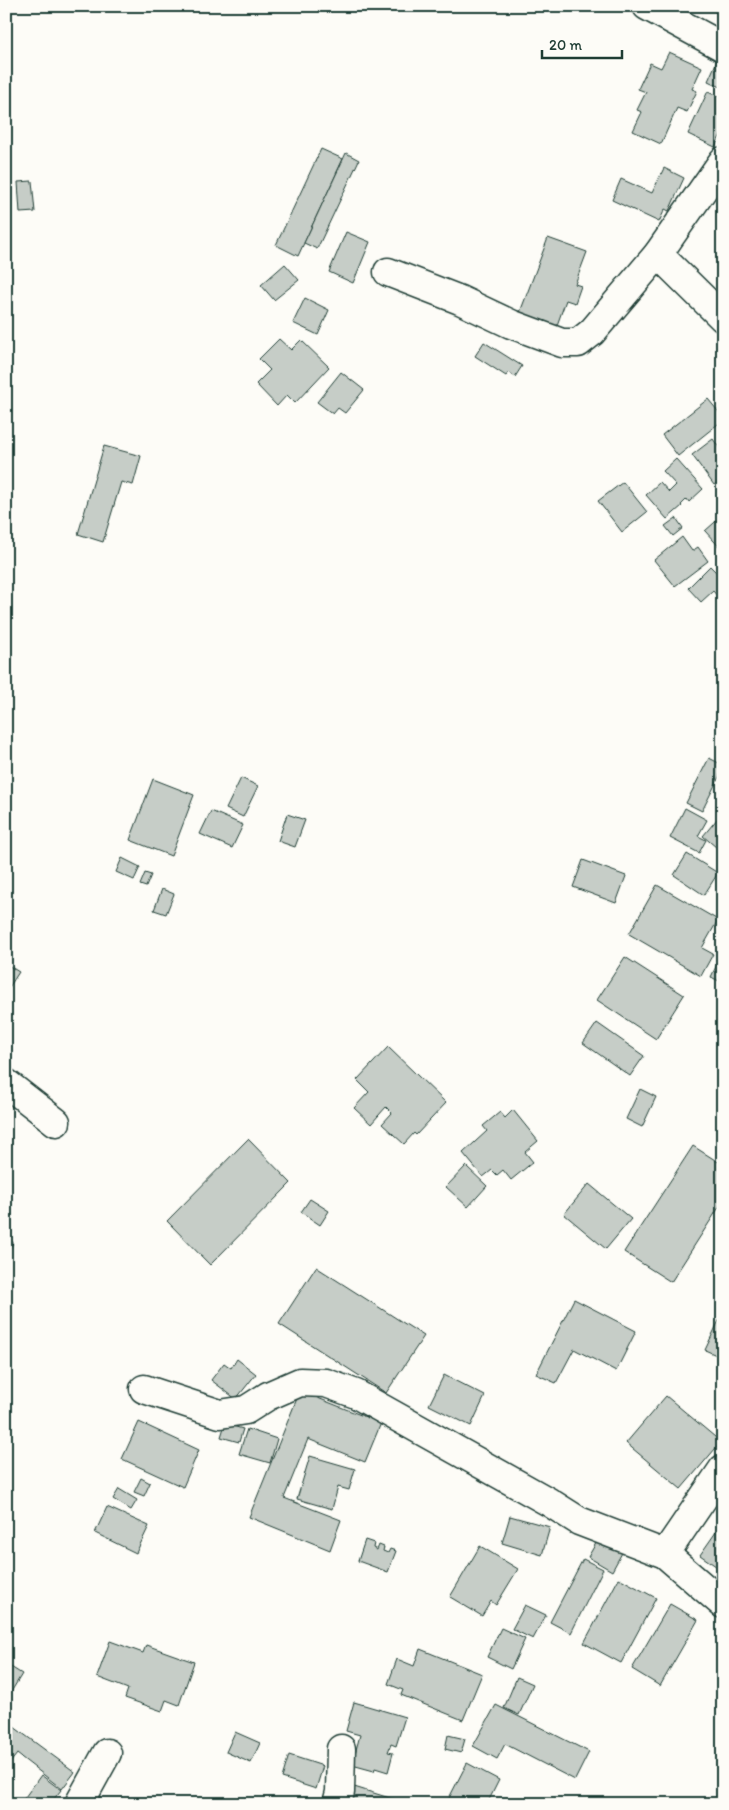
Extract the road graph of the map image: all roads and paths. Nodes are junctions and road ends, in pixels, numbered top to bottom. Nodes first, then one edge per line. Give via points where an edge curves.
1 (647, 6) edge
2 (723, 47) edge
3 (723, 161) edge
4 (658, 254) junction
5 (388, 272) dead end
6 (723, 318) edge
7 (6, 1083) edge
8 (56, 1122) dead end
9 (144, 1389) dead end
10 (723, 1469) edge
11 (665, 1554) junction
12 (723, 1604) edge
13 (341, 1749) dead end
14 (107, 1753) dead end
15 (79, 1804) edge
16 (337, 1804) edge

1 - 2 street
3 - 4 street
4 - 5 street via 592,332 578,343 562,342 511,324
4 - 6 street
7 - 8 street
9 - 11 street via 220,1414 246,1410 300,1382 326,1382 356,1394 579,1520
10 - 11 street
11 - 12 street
13 - 16 street
14 - 15 street

